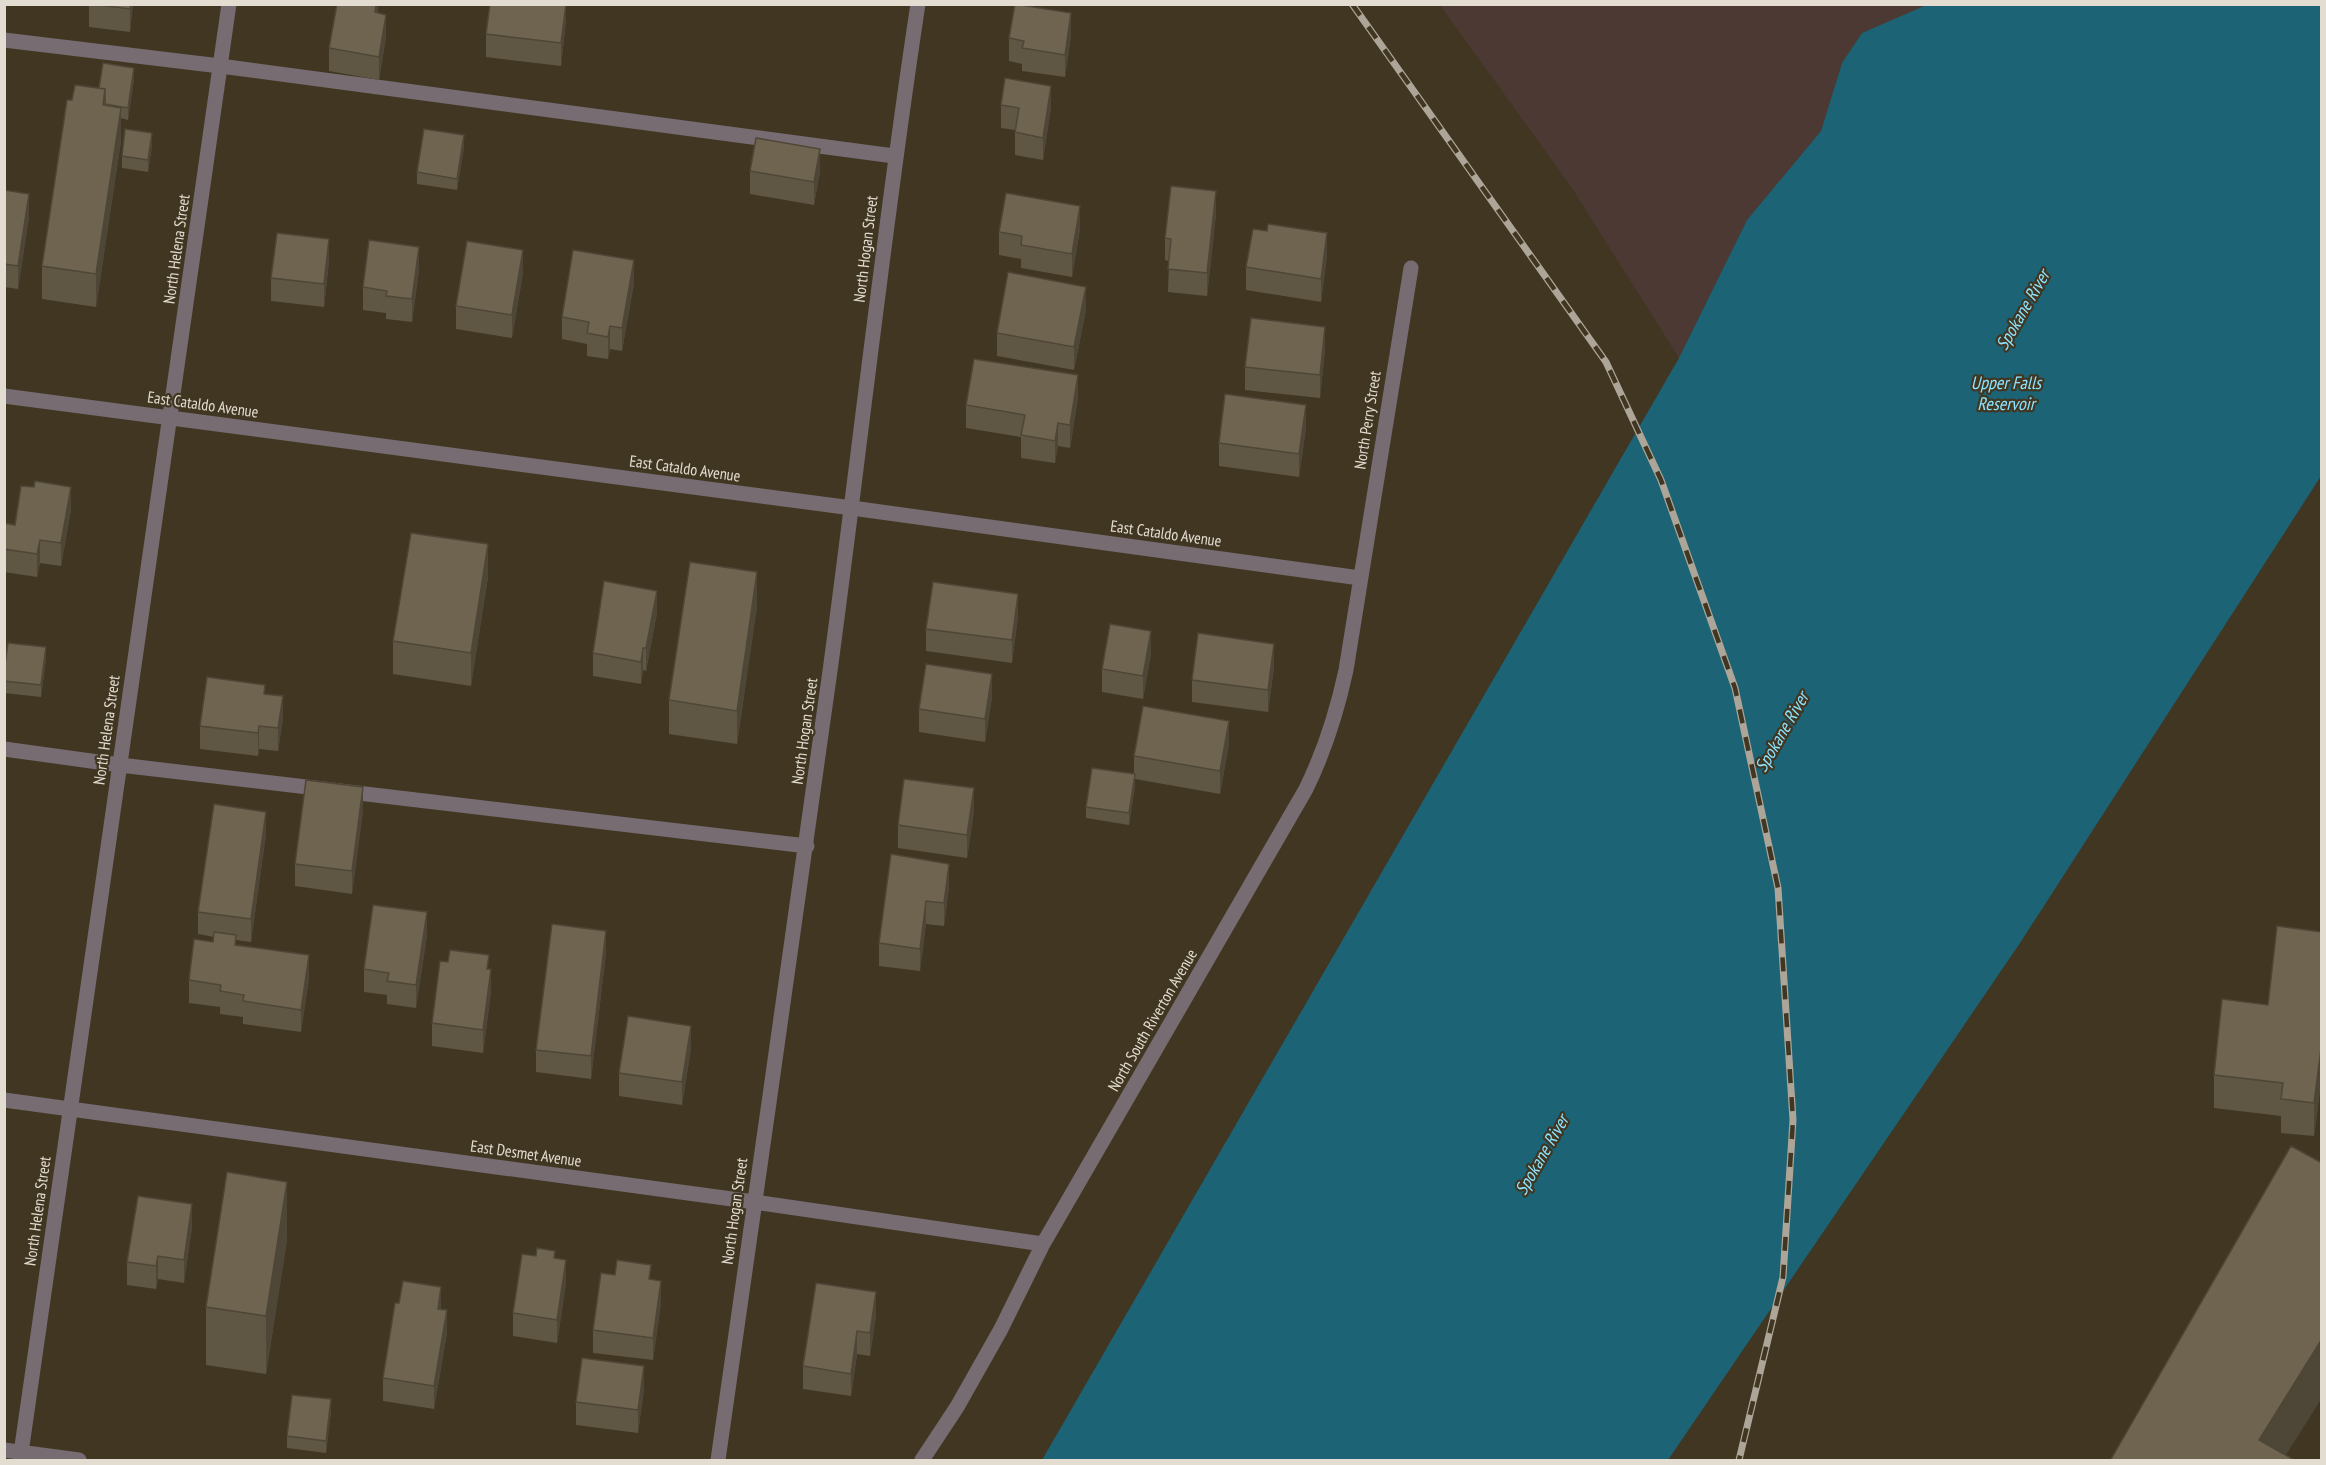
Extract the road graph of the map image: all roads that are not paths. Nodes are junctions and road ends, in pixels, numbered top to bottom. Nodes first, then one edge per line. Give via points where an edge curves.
1 (229, 4) edge
2 (918, 4) edge
3 (4, 40) edge
4 (220, 66) junction
5 (894, 156) junction
6 (1411, 268) dead end
7 (4, 396) edge
8 (170, 418) junction
9 (852, 508) junction
10 (1360, 578) junction
11 (4, 749) edge
12 (120, 765) junction
13 (807, 846) junction
14 (4, 1100) edge
15 (70, 1109) junction
16 (753, 1202) junction
17 (1043, 1244) junction
18 (4, 1450) edge
19 (20, 1456) edge
20 (79, 1461) edge
21 (718, 1461) edge
22 (922, 1461) edge

1 - 4 street, North Helena Street
2 - 5 street, North Hogan Street
3 - 4 street
4 - 5 street
4 - 8 street, North Helena Street
5 - 9 street, North Hogan Street
6 - 10 street, North Perry Street
7 - 8 street, East Cataldo Avenue
8 - 9 street, East Cataldo Avenue
8 - 12 street, North Helena Street
9 - 10 street, East Cataldo Avenue
9 - 13 street, North Hogan Street
10 - 17 street, North South Riverton Avenue via 1340,699 1316,768
11 - 12 street
12 - 13 street
12 - 15 street, North Helena Street
13 - 16 street, North Hogan Street
14 - 15 street, East Desmet Avenue
15 - 16 street, East Desmet Avenue
15 - 19 street, North Helena Street
16 - 17 street, East Desmet Avenue
16 - 21 street, North Hogan Street
17 - 22 street, North South Riverton Avenue via 1001,1329
18 - 19 street
19 - 20 street

